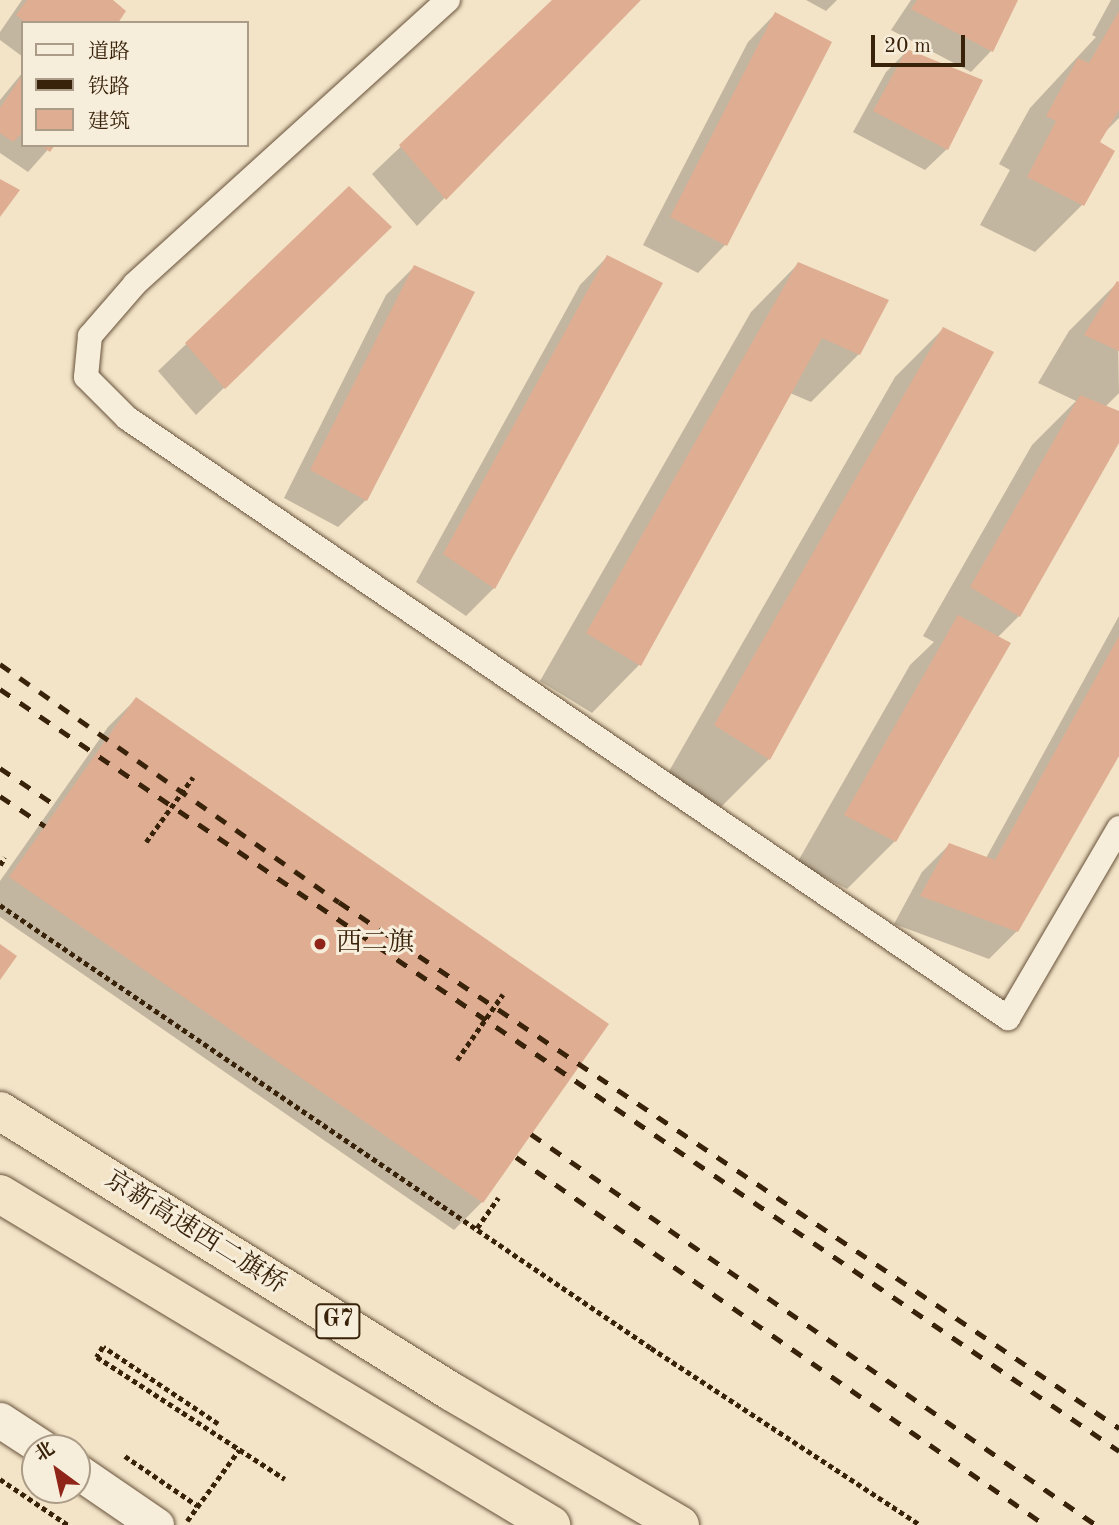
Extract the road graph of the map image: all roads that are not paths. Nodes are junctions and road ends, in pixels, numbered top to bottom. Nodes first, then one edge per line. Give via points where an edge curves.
1 (448, 0) edge
2 (1119, 828) edge
3 (0, 1102) edge
4 (0, 1111) edge
5 (89, 1167) junction
6 (0, 1194) edge
7 (0, 1419) edge
8 (22, 1434) edge
9 (91, 1481) edge
10 (156, 1525) edge
11 (551, 1525) edge
12 (680, 1525) edge

1 - 2 street via 135,284 90,336 86,377 127,418 1008,1018
3 - 5 highway
4 - 5 highway, 京新高速西二旗桥 / G7
5 - 12 highway, 京新高速西二旗桥 / G7 via 452,1392
6 - 11 highway, G7
7 - 8 street
9 - 10 street

